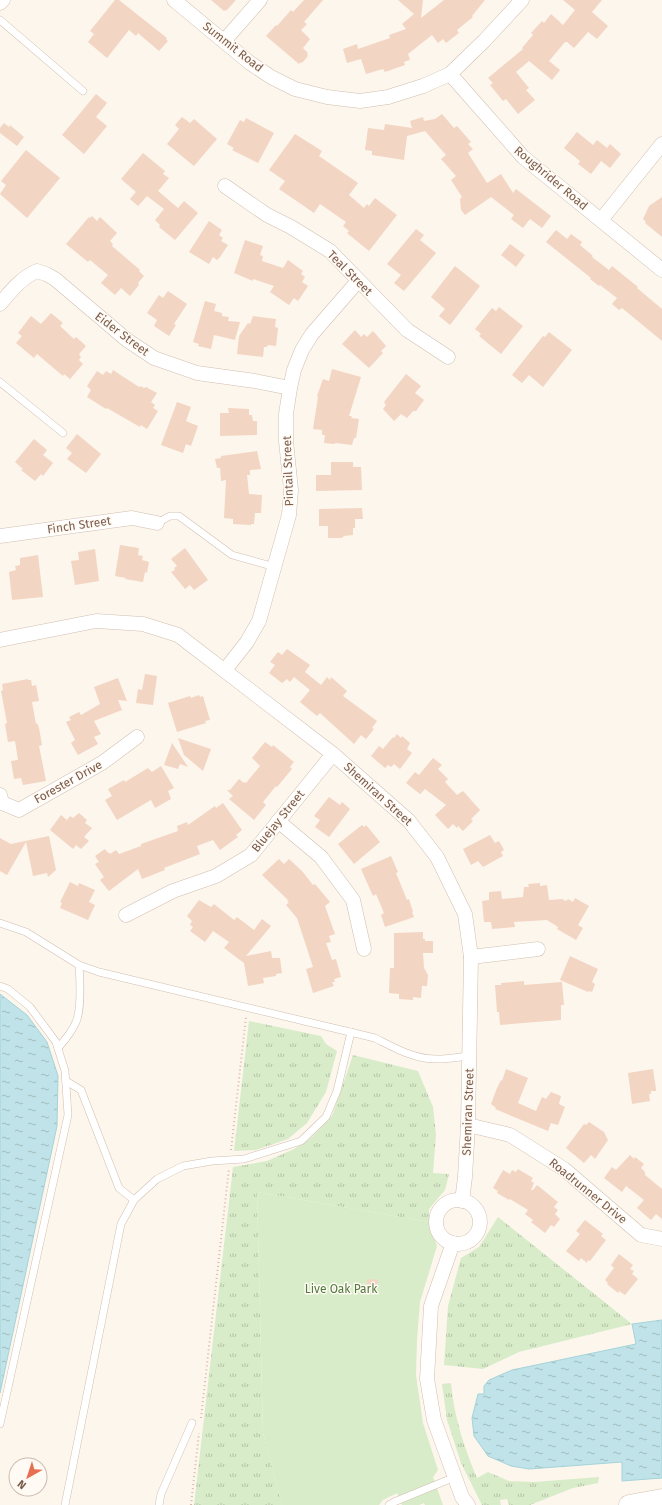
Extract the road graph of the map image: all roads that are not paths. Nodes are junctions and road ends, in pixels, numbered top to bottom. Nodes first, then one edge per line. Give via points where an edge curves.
1 (3, 0) edge
2 (174, 0) edge
3 (260, 0) edge
4 (522, 0) edge
5 (0, 3) edge
6 (0, 20) edge
7 (224, 41) junction
8 (450, 74) junction
9 (83, 91) dead end
10 (662, 144) edge
11 (225, 186) dead end
12 (601, 220) junction
13 (662, 270) edge
14 (358, 281) junction
15 (0, 304) edge
16 (448, 357) dead end
17 (0, 382) edge
18 (290, 388) junction
19 (63, 434) dead end
20 (158, 523) joint
21 (0, 536) edge
22 (275, 568) junction
23 (0, 640) edge
24 (225, 670) junction
25 (136, 737) dead end
26 (333, 754) junction
27 (0, 795) edge
28 (278, 821) junction
29 (126, 914) dead end
30 (0, 922) edge
31 (364, 949) dead end
32 (538, 949) dead end
33 (471, 957) junction
34 (79, 965) junction
35 (0, 986) edge
36 (351, 1032) junction
37 (58, 1048) junction
38 (470, 1056) junction
39 (66, 1082) junction
40 (468, 1125) junction
41 (134, 1200) junction
42 (462, 1201) junction
43 (662, 1239) edge
44 (453, 1243) junction
45 (192, 1423) dead end
46 (0, 1424) edge
47 (455, 1477) junction
48 (662, 1499) edge
49 (65, 1505) edge
50 (158, 1505) edge
51 (389, 1505) edge
52 (468, 1505) edge
53 (629, 1505) edge

1 - 5 street
2 - 7 street, Summit Road
3 - 7 street
4 - 8 street, Summit Road
6 - 9 lane
7 - 8 street, Summit Road via 271,77 295,89 327,97 360,101 388,97
8 - 12 street, Roughrider Road via 523,157
10 - 12 street
11 - 14 street, Teal Street via 267,215 330,251
12 - 13 street, Roughrider Road
14 - 16 street, Teal Street via 407,330
14 - 18 street, Pintail Street via 312,334 302,350
15 - 18 street, Eider Street via 26,276 36,271 55,279 127,340 154,358 197,373
17 - 19 lane
18 - 22 street, Pintail Street via 286,414 291,490 289,515
20 - 21 street, Finch Street via 132,518
20 - 22 lane via 170,516 179,516 232,555
22 - 24 street, Pintail Street via 259,621 247,642
23 - 24 street, Shemiran Street via 96,621 143,624 178,635
24 - 26 street, Shemiran Street
25 - 27 street, Forester Drive via 102,763 19,810 2,803
26 - 28 street, Bluejay Street
26 - 33 street, Shemiran Street via 409,821 437,857 465,914
28 - 29 street, Bluejay Street via 251,855 216,876 173,890
28 - 31 street via 321,857 353,900
30 - 34 lane via 26,932
32 - 33 street
33 - 38 street, Shemiran Street
34 - 36 lane via 99,972
34 - 37 lane via 80,995 76,1020
35 - 37 lane via 8,989 30,1007
36 - 38 lane via 375,1038 420,1058 439,1060
36 - 41 lane via 337,1091 326,1117 301,1141 244,1159 183,1166 157,1178
37 - 39 lane
38 - 40 street, Shemiran Street
39 - 41 lane via 81,1090 119,1188
39 - 46 lane via 68,1115
40 - 42 street, Shemiran Street
40 - 43 street, Roadrunner Drive via 510,1135 564,1169 641,1235
41 - 49 lane via 120,1224
42 - 44 street via 444,1205 437,1217 436,1224 442,1236
42 - 44 street via 477,1210 480,1225 474,1238 468,1242
44 - 47 street via 431,1306 427,1379 434,1420
45 - 50 lane
47 - 51 lane
47 - 52 street via 462,1497
48 - 53 main road

